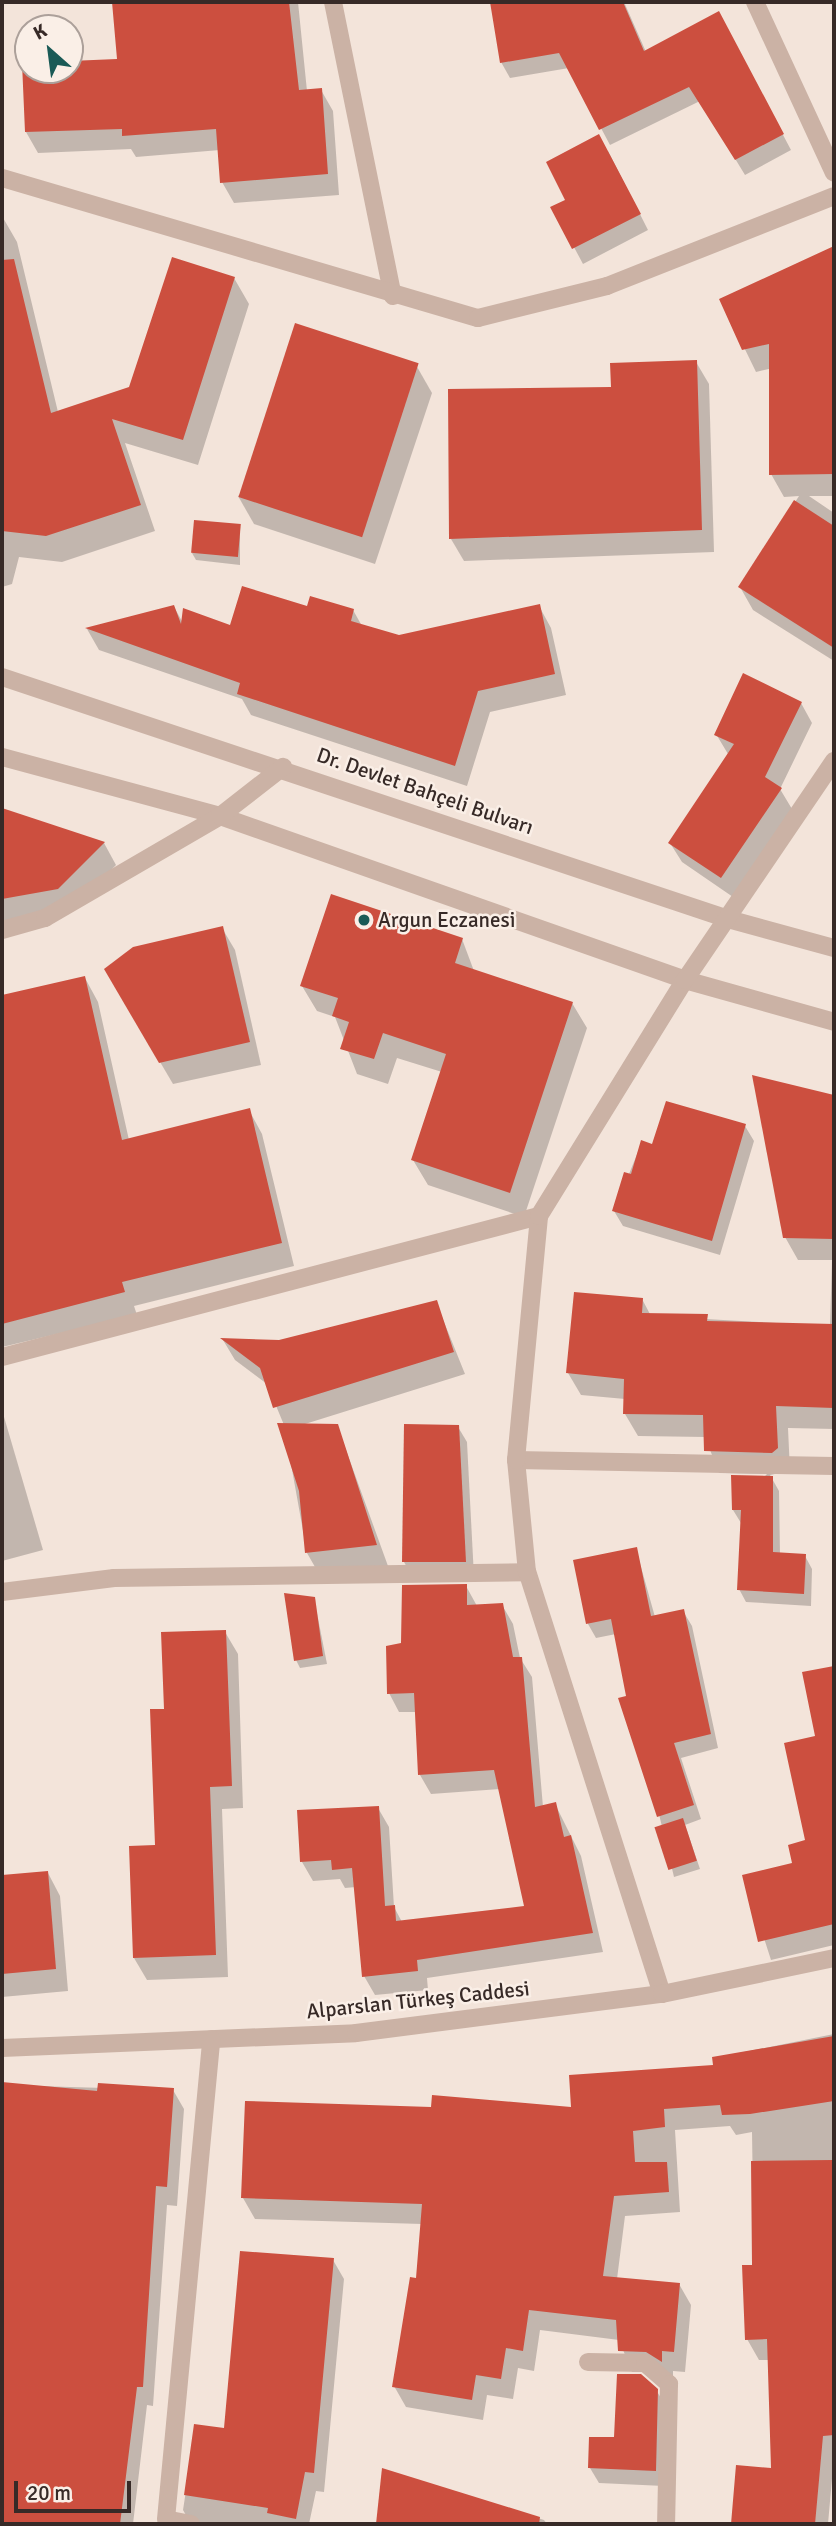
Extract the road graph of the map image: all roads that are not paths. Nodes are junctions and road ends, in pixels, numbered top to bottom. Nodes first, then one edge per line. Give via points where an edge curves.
1 (333, 2) edge
2 (755, 2) edge
3 (834, 173) edge
4 (2, 178) edge
5 (834, 196) edge
6 (393, 296) junction
7 (2, 677) edge
8 (2, 757) edge
9 (834, 761) edge
10 (283, 767) junction
11 (220, 816) junction
12 (727, 919) junction
13 (2, 930) edge
14 (834, 948) edge
15 (685, 980) junction
16 (834, 1021) edge
17 (539, 1216) junction
18 (2, 1357) edge
19 (516, 1460) junction
20 (834, 1466) edge
21 (527, 1572) junction
22 (2, 1592) edge
23 (834, 1958) edge
24 (662, 1994) junction
25 (211, 2039) junction
26 (2, 2048) edge
27 (588, 2362) dead end
28 (191, 2524) edge
29 (666, 2524) edge

1 - 6 street
2 - 3 street
4 - 6 street
5 - 6 street via 607,286 478,318
7 - 10 street, Dr. Devlet Bahçeli Bulvarı
8 - 11 street
9 - 12 street
10 - 11 street
10 - 12 street, Dr. Devlet Bahçeli Bulvarı
11 - 13 street via 45,918
11 - 15 street
12 - 14 street, Dr. Devlet Bahçeli Bulvarı
12 - 15 street
15 - 16 street
15 - 17 street
17 - 18 street
17 - 19 street
19 - 20 street
19 - 21 street
21 - 22 street via 114,1578
21 - 24 street
23 - 24 street, Alparslan Türkeş Caddesi
24 - 25 street, Alparslan Türkeş Caddesi via 356,2033
25 - 26 street, Alparslan Türkeş Caddesi
25 - 28 street via 166,2519
27 - 29 street via 645,2363 669,2385

